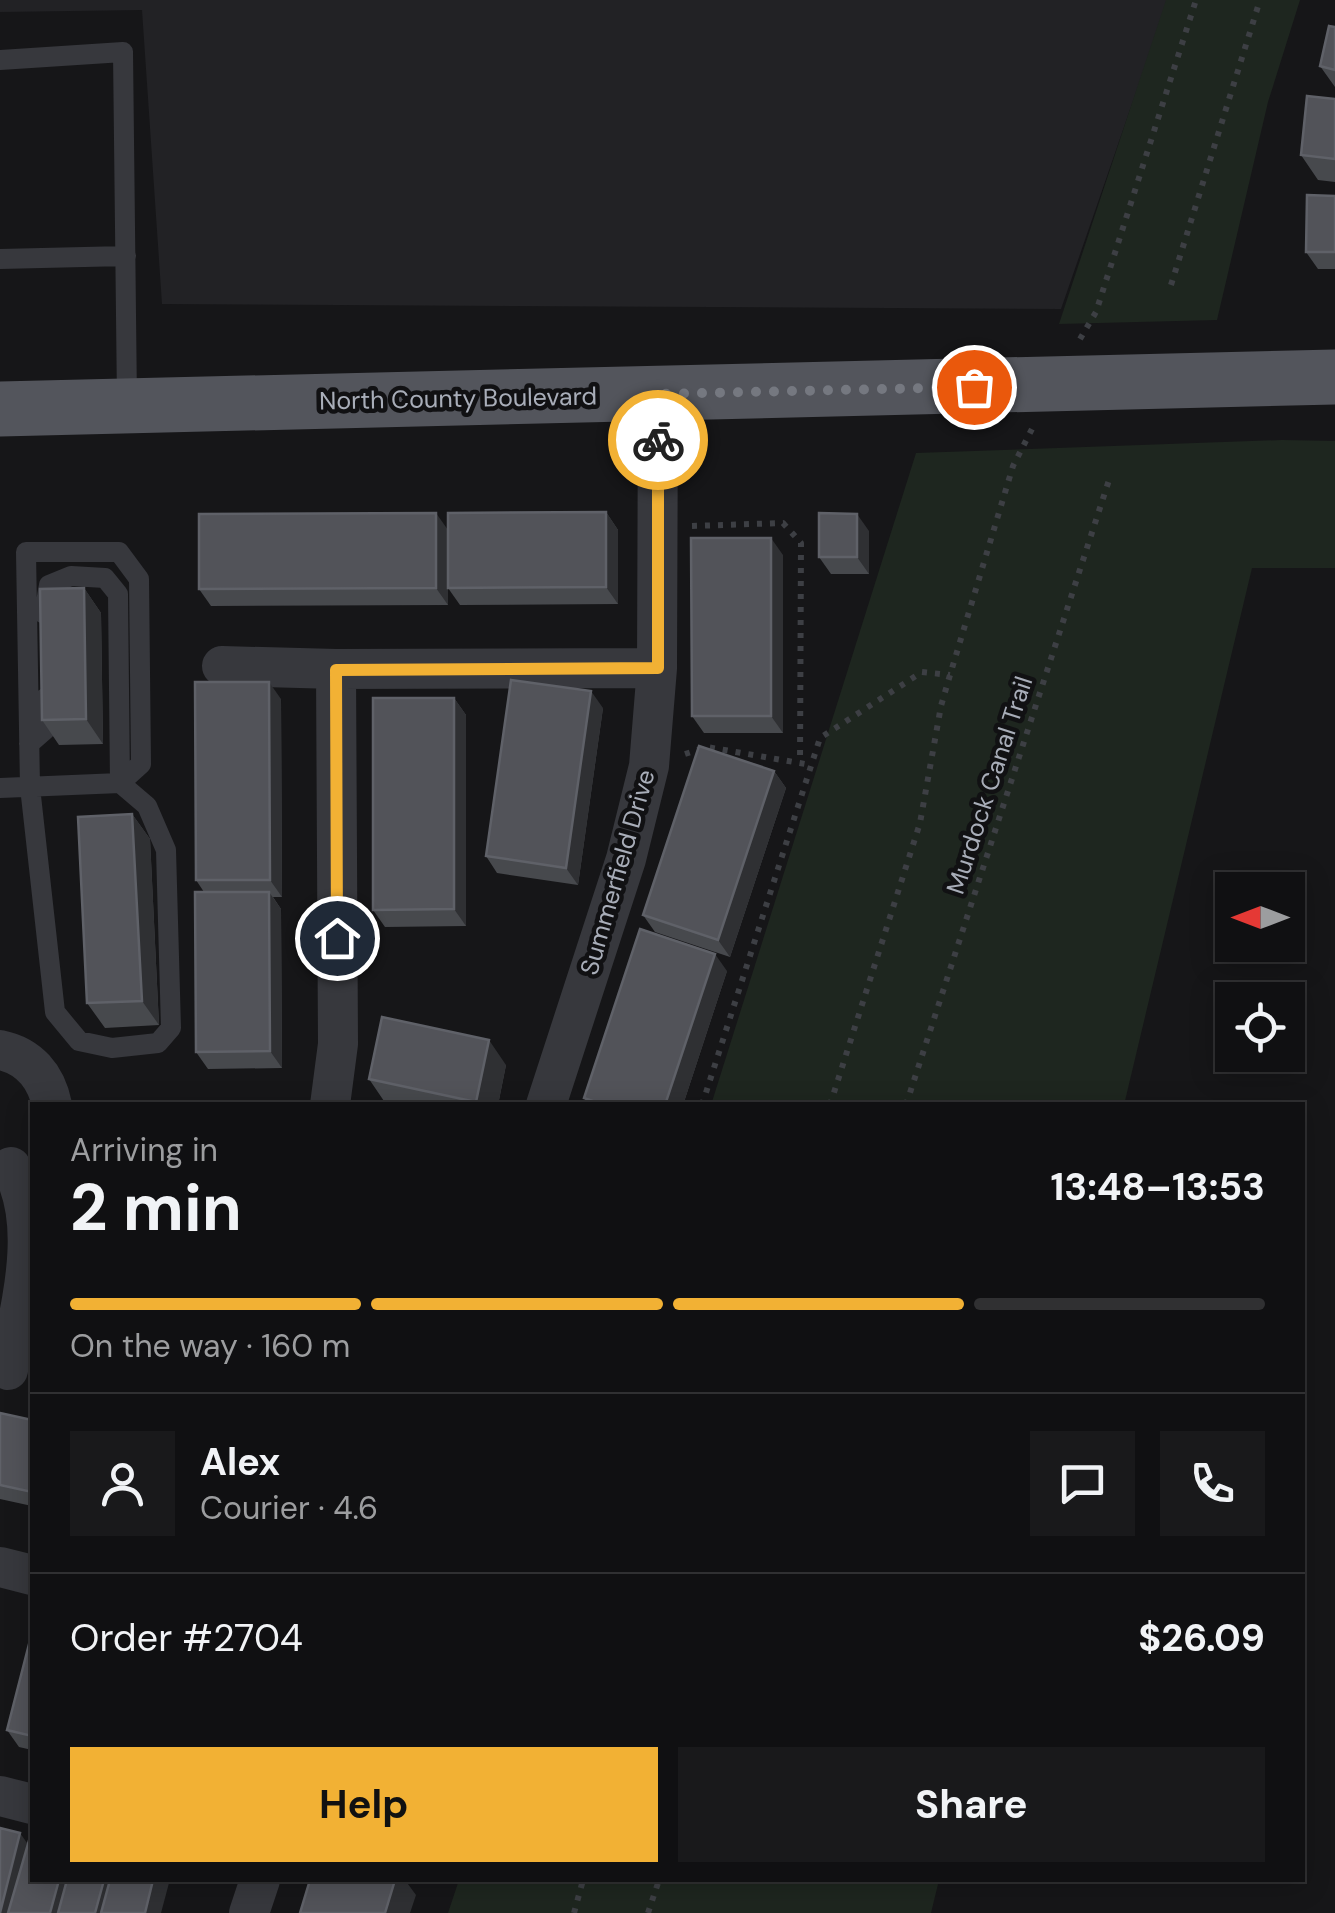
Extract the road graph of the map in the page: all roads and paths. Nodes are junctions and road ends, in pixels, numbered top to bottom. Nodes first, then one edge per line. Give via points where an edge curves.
1 (1196, 0) edge
2 (1260, 0) edge
3 (0, 60) edge
4 (126, 256) junction
5 (0, 260) edge
6 (1171, 284) dead end
7 (1335, 377) edge
8 (1054, 385) junction
9 (658, 394) junction
10 (127, 406) junction
11 (0, 409) edge
12 (1110, 477) dead end
13 (658, 527) junction
14 (222, 666) dead end
15 (658, 668) junction
16 (336, 670) junction
17 (950, 675) junction
18 (29, 744) junction
19 (650, 754) junction
20 (800, 763) junction
21 (811, 765) junction
22 (120, 783) junction
23 (30, 787) junction
24 (0, 788) edge
25 (0, 1050) edge
26 (51, 1102) edge
27 (330, 1102) edge
28 (547, 1102) edge
29 (703, 1102) edge
30 (831, 1102) edge
31 (907, 1102) edge
32 (15, 1163) edge
33 (13, 1372) edge
34 (0, 1567) edge
35 (30, 1574) edge
36 (0, 1796) edge
37 (30, 1804) edge
38 (259, 1882) edge
39 (582, 1882) edge
40 (657, 1882) edge
41 (249, 1913) edge
42 (574, 1913) edge
43 (648, 1913) edge

1 - 8 path via 1096,312
2 - 6 path
3 - 4 lane via 123,52
4 - 5 lane
4 - 10 lane
7 - 8 main road, North County Boulevard
8 - 9 main road, North County Boulevard
8 - 17 path via 1014,466
9 - 10 main road, North County Boulevard
9 - 13 street, Summerfield Drive
10 - 11 main road, North County Boulevard
12 - 31 path, Murdock Canal Trail
13 - 15 street, Summerfield Drive
13 - 20 path via 783,522 801,543
14 - 16 street
15 - 16 street
15 - 19 street, Summerfield Drive
16 - 27 street via 338,1044
17 - 21 path via 922,672 906,682 820,738
17 - 30 path via 920,823
18 - 22 lane via 45,730 49,585 71,576 105,578 118,594
18 - 22 lane via 26,552 119,552 138,579 141,746 141,764
18 - 23 lane
19 - 20 path via 706,747
19 - 28 street, Summerfield Drive via 626,859
20 - 21 path
21 - 29 path
22 - 23 lane
22 - 23 lane via 147,806 166,850 172,1028 158,1043 112,1048 79,1041 55,1012
23 - 24 lane
25 - 26 street via 34,1066
32 - 33 street via 27,1223
34 - 35 street
36 - 37 street
38 - 41 street
39 - 42 path
40 - 43 path

